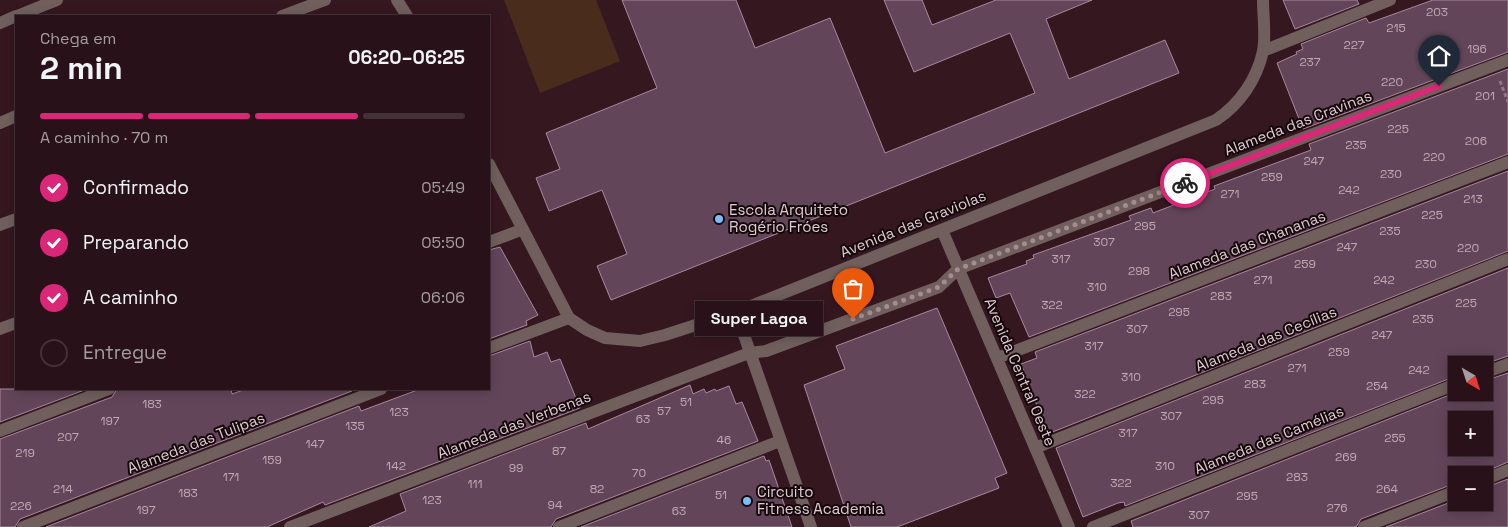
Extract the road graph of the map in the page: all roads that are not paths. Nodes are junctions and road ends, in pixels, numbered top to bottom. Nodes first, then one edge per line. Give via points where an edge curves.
1 (57, 0) edge
2 (325, 0) edge
3 (397, 0) edge
4 (1263, 0) edge
5 (1390, 0) edge
6 (19, 15) edge
7 (285, 15) edge
8 (405, 15) edge
9 (15, 16) edge
10 (0, 23) edge
11 (1263, 51) junction
12 (1508, 60) edge
13 (15, 116) edge
14 (0, 122) edge
15 (1508, 162) edge
16 (490, 166) edge
17 (15, 219) edge
18 (0, 225) edge
19 (522, 230) junction
20 (942, 230) junction
21 (490, 242) edge
22 (1508, 259) edge
23 (958, 269) junction
24 (736, 312) junction
25 (569, 318) junction
26 (15, 323) edge
27 (0, 329) edge
28 (490, 348) edge
29 (749, 353) junction
30 (997, 358) junction
31 (1508, 364) edge
32 (1493, 370) edge
33 (1448, 387) edge
34 (106, 390) edge
35 (378, 390) edge
36 (0, 431) edge
37 (780, 441) junction
38 (1035, 448) junction
39 (1508, 470) edge
40 (1493, 476) edge
41 (1448, 494) edge
42 (23, 527) edge
43 (290, 527) edge
44 (560, 527) edge
45 (812, 527) edge
46 (1069, 527) edge
47 (1093, 527) edge
48 (1364, 527) edge

1 - 6 street
2 - 7 street
3 - 8 street
4 - 11 street, Avenida das Graviolas
5 - 11 street
9 - 10 street
11 - 20 street, Avenida das Graviolas via 1247,90 1228,112 1216,120
12 - 23 street, Alameda das Cravinas
13 - 14 street
15 - 30 street, Alameda das Chananas
16 - 19 street, Avenida das Graviolas
17 - 18 street
19 - 21 street
19 - 25 street, Avenida das Graviolas
20 - 23 street, Avenida Central Oeste
20 - 24 street, Avenida das Graviolas
22 - 38 street, Alameda das Cecílias
23 - 29 street, Alameda das Verbenas via 939,287 766,351
23 - 30 street, Avenida Central Oeste
24 - 25 street, Avenida das Graviolas via 640,341 605,338
24 - 29 street
25 - 28 street
26 - 27 street
29 - 37 street
29 - 43 street, Alameda das Verbenas
30 - 38 street, Avenida Central Oeste
31 - 32 street
33 - 47 street, Alameda das Camélias
34 - 36 street
35 - 42 street, Alameda das Tulipas
37 - 44 street
37 - 45 street
38 - 46 street, Avenida Central Oeste
39 - 40 street
41 - 48 street

